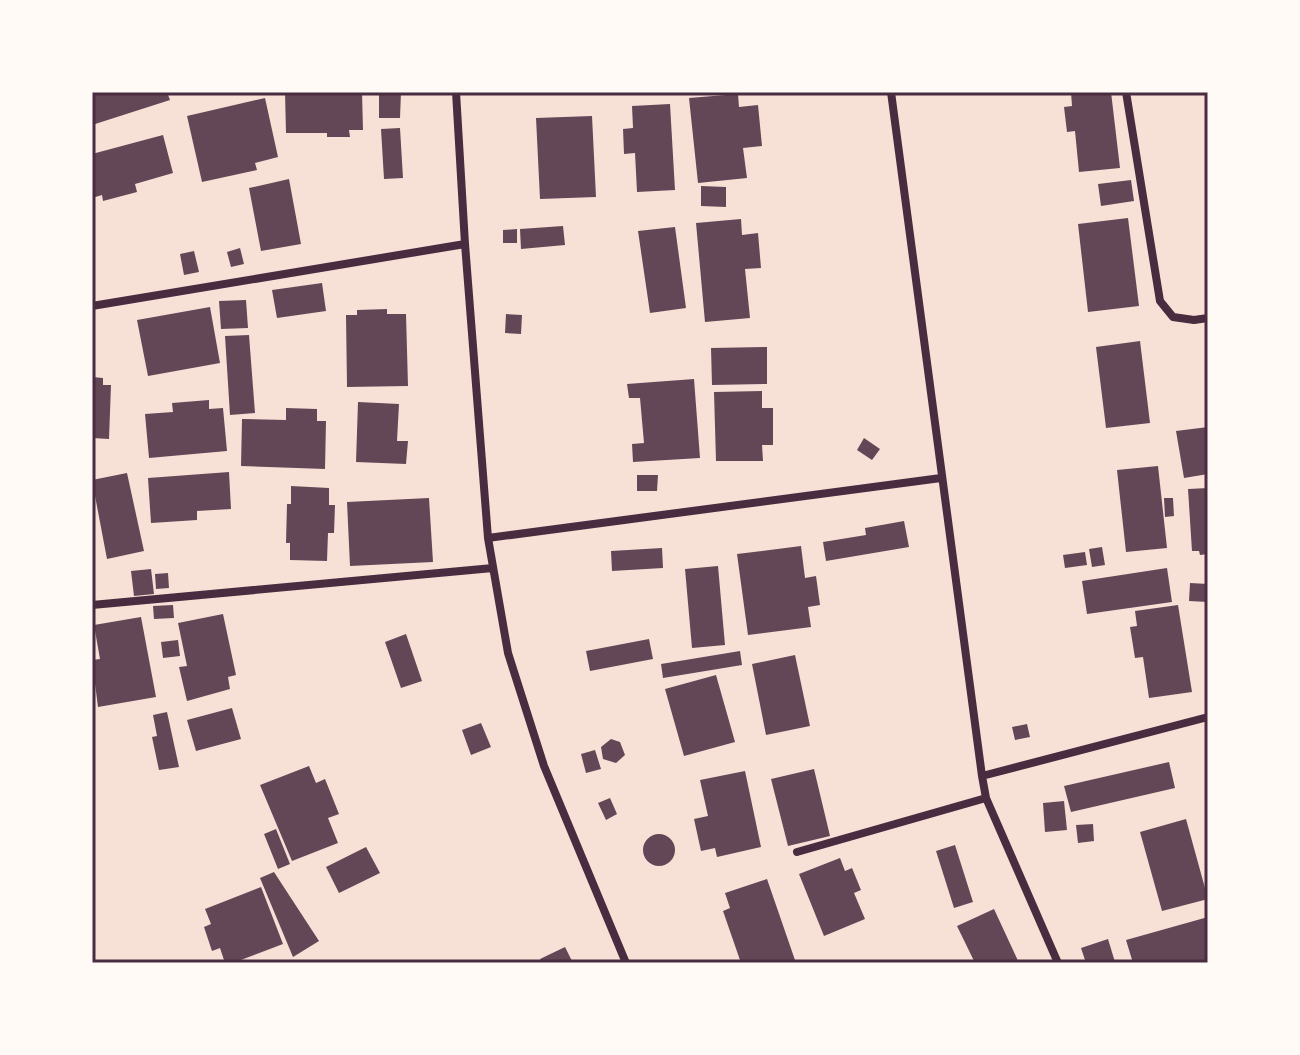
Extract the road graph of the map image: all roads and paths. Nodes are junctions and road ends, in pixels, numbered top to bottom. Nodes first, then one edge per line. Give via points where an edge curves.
1 (456, 92) edge
2 (891, 92) edge
3 (1126, 92) edge
4 (465, 244) junction
5 (92, 306) edge
6 (1208, 318) edge
7 (941, 478) junction
8 (488, 538) junction
9 (493, 568) junction
10 (92, 605) edge
11 (1208, 717) edge
12 (982, 776) junction
13 (986, 798) junction
14 (797, 852) dead end
15 (626, 963) edge
16 (1058, 963) edge

1 - 4 street
2 - 7 street
3 - 6 street via 1160,301 1173,317
4 - 5 street
4 - 8 street
7 - 8 street
7 - 12 street
8 - 9 street
9 - 10 street
9 - 15 street via 508,653 544,766
11 - 12 street
12 - 13 street
13 - 14 street
13 - 16 street

